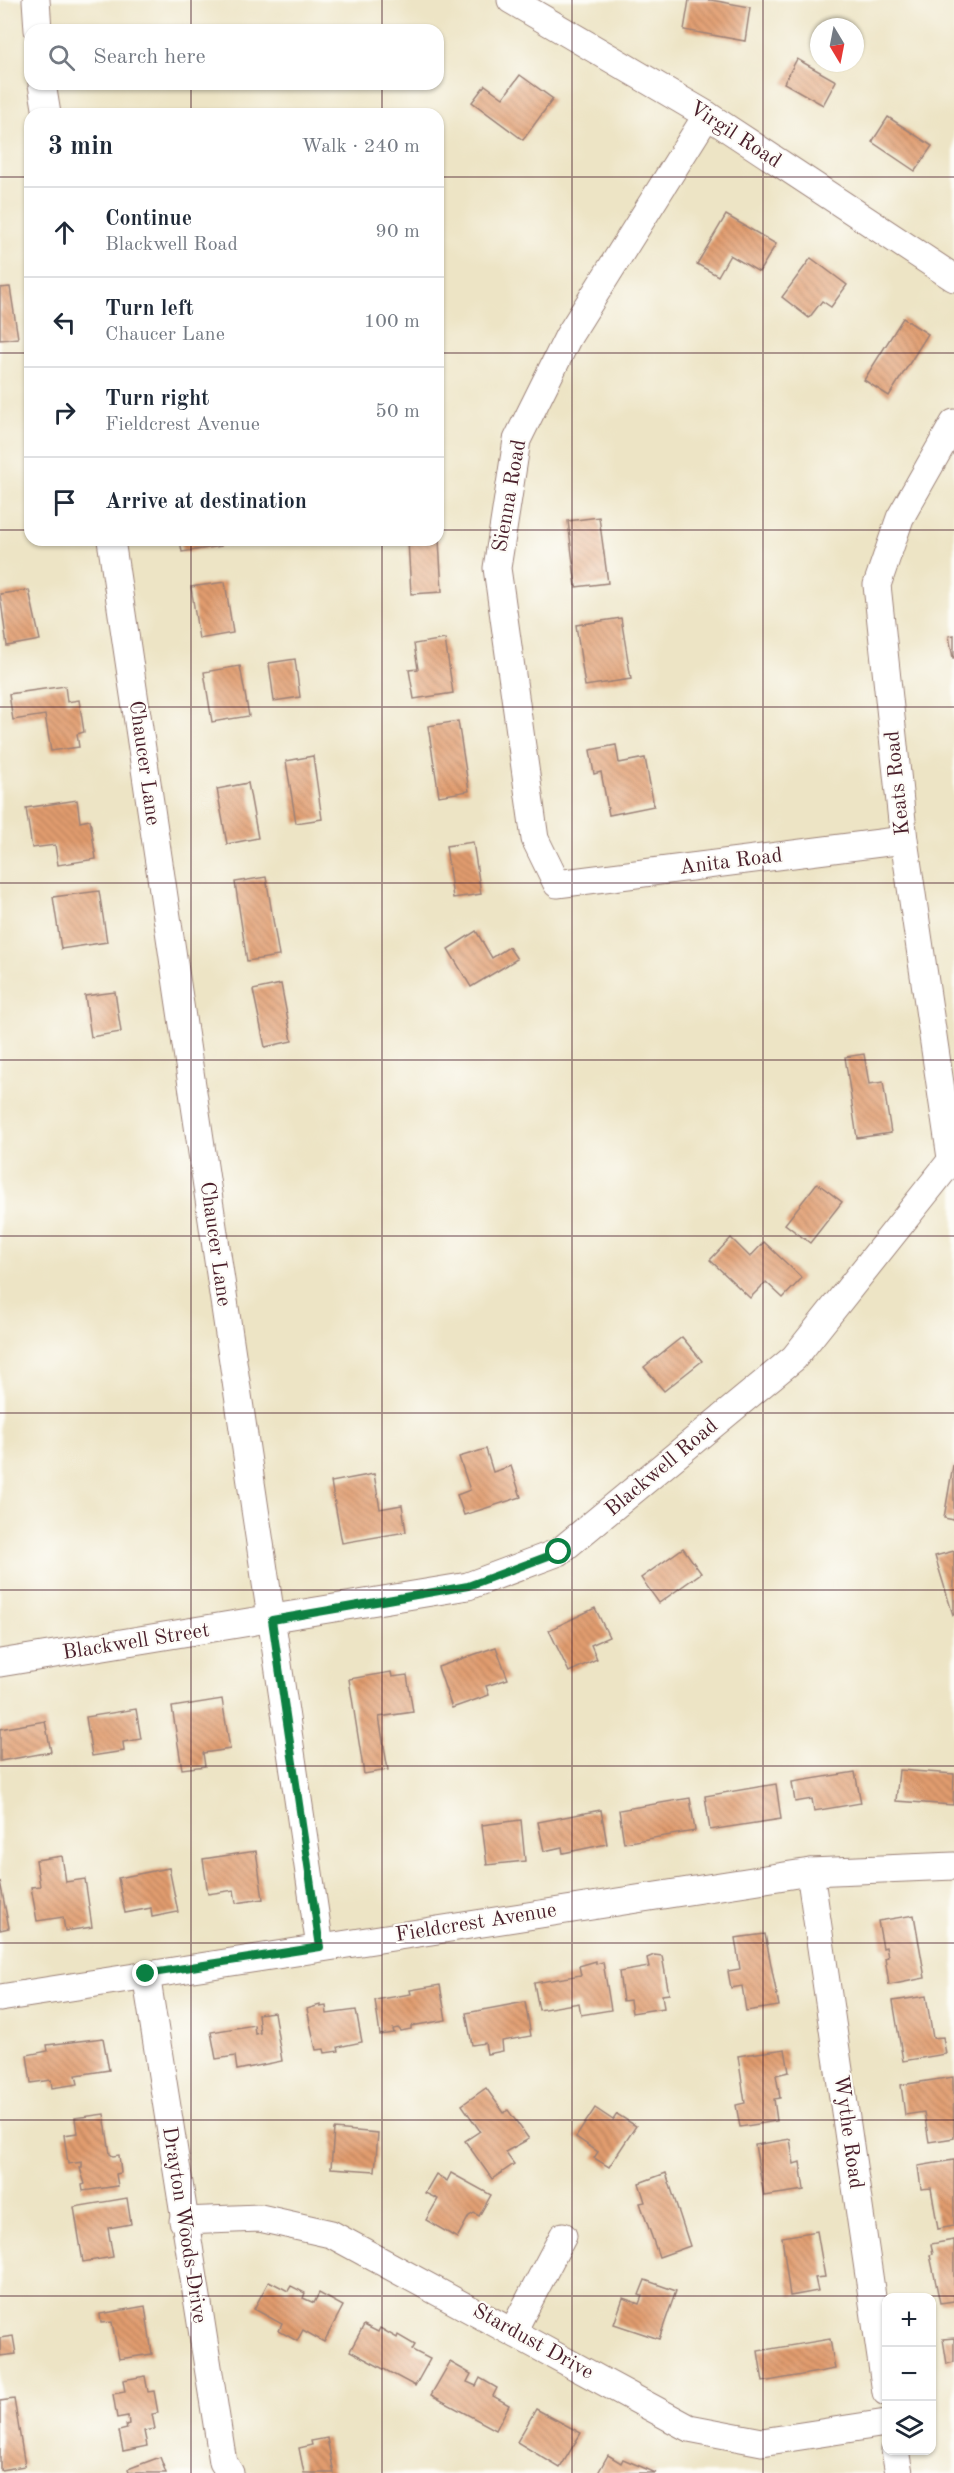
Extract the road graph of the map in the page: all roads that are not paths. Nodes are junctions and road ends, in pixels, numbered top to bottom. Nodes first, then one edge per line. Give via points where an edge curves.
1 (36, 0) edge
2 (511, 0) edge
3 (38, 24) edge
4 (43, 90) edge
5 (46, 108) edge
6 (707, 115) junction
7 (954, 278) edge
8 (954, 423) edge
9 (112, 546) edge
10 (904, 840) junction
11 (557, 884) joint
12 (953, 1157) edge
13 (272, 1620) junction
14 (0, 1663) edge
15 (954, 1866) edge
16 (810, 1872) junction
17 (320, 1947) junction
18 (146, 1974) junction
19 (0, 1998) edge
20 (183, 2221) junction
21 (563, 2236) dead end
22 (513, 2331) junction
23 (882, 2365) edge
24 (882, 2423) edge
25 (896, 2455) edge
26 (230, 2473) edge
27 (899, 2473) edge

1 - 3 street
2 - 6 street, Virgil Road
4 - 5 street
6 - 7 street, Virgil Road
6 - 11 street, Sienna Road via 568,337 517,440 497,568 535,839
8 - 10 street, Keats Road via 900,518 877,585
9 - 13 street, Chaucer Lane
10 - 11 street, Anita Road
10 - 12 street, Keats Road
12 - 13 street, Blackwell Road via 794,1358 559,1552 468,1586
13 - 14 street, Blackwell Street
13 - 17 street, Chaucer Lane
15 - 16 street, Fieldcrest Avenue
16 - 17 street, Fieldcrest Avenue
16 - 23 street, Wythe Road
17 - 18 street, Fieldcrest Avenue
18 - 19 street, Fieldcrest Avenue
18 - 20 street, Drayton Woods Drive
20 - 22 street, Stardust Drive via 260,2218 331,2234
20 - 26 street, Drayton Woods Drive via 223,2462
21 - 22 street
22 - 24 street, Stardust Drive via 688,2428 762,2442
25 - 27 street

